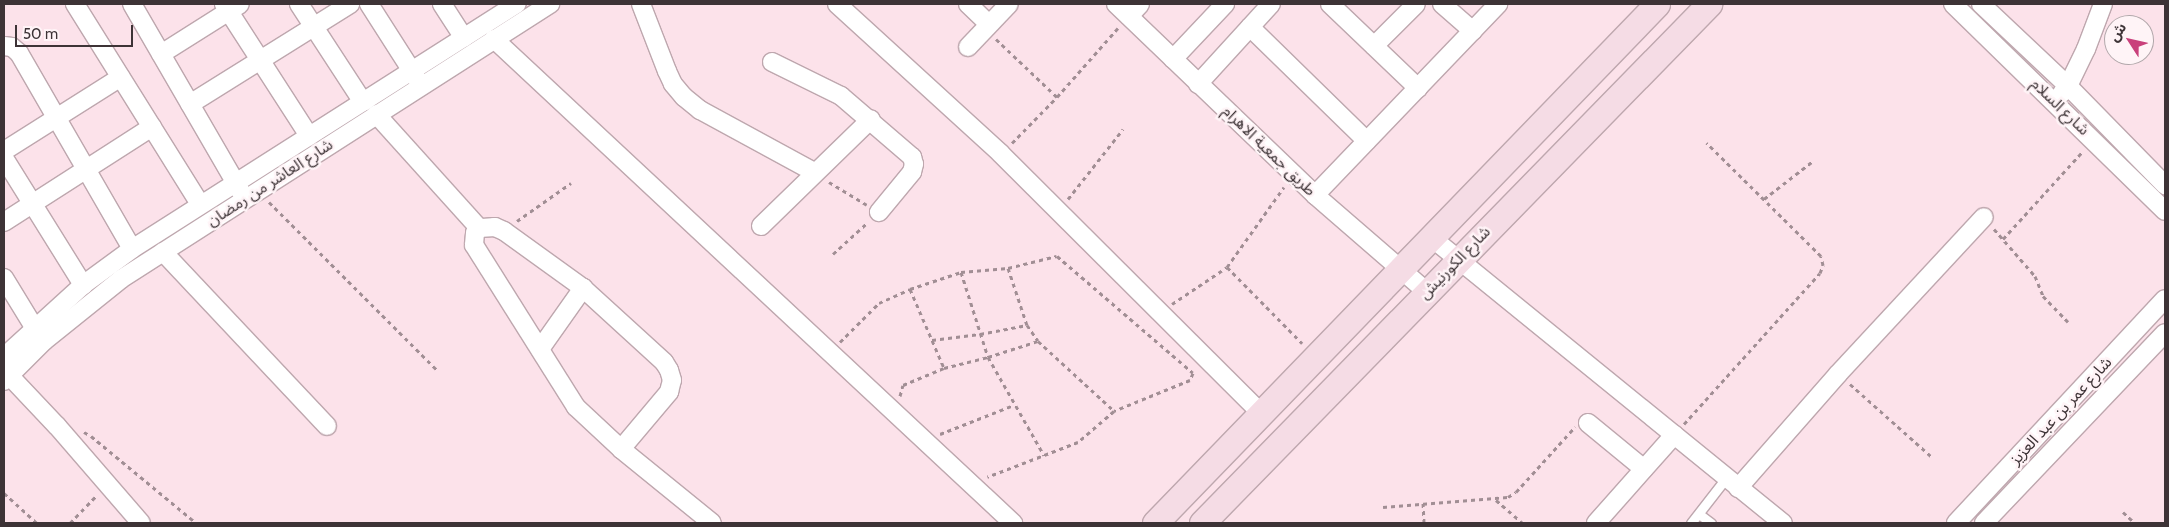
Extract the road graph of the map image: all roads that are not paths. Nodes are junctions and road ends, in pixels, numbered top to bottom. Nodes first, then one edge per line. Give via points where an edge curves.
1 (75, 4) edge
2 (132, 4) edge
3 (299, 4) edge
4 (350, 4) edge
5 (369, 4) edge
6 (442, 4) edge
7 (550, 4) edge
8 (641, 4) edge
9 (836, 4) edge
10 (968, 4) edge
11 (1009, 4) edge
12 (1116, 4) edge
13 (1226, 4) edge
14 (1271, 4) edge
15 (1332, 4) edge
16 (1416, 4) edge
17 (1442, 4) edge
18 (1498, 4) edge
19 (1657, 4) edge
20 (1709, 4) edge
21 (1953, 4) edge
22 (1982, 4) edge
23 (2103, 4) edge
24 (513, 5) edge
25 (231, 6) edge
26 (1134, 10) edge
27 (987, 26) junction
28 (314, 27) junction
29 (1250, 28) junction
30 (1473, 31) junction
31 (464, 38) junction
32 (494, 40) junction
33 (4, 46) edge
34 (1374, 46) junction
35 (968, 47) dead end
36 (161, 54) junction
37 (1173, 59) junction
38 (260, 60) junction
39 (772, 62) dead end
40 (412, 70) junction
41 (120, 77) junction
42 (1198, 84) junction
43 (422, 86) junction
44 (2068, 86) junction
45 (1418, 88) junction
46 (2055, 101) junction
47 (363, 102) junction
48 (190, 104) junction
49 (376, 114) junction
50 (56, 118) junction
51 (871, 119) junction
52 (152, 127) junction
53 (309, 136) junction
54 (1367, 140) junction
55 (4, 151) edge
56 (4, 158) edge
57 (86, 170) junction
58 (814, 172) junction
59 (235, 183) junction
60 (2165, 185) edge
61 (251, 195) junction
62 (1315, 195) junction
63 (200, 204) junction
64 (33, 205) junction
65 (2165, 211) edge
66 (878, 212) road end
67 (1984, 217) dead end
68 (4, 222) edge
69 (761, 226) dead end
70 (479, 228) junction
71 (1432, 238) junction
72 (132, 248) junction
73 (162, 252) junction
74 (1458, 260) junction
75 (1401, 270) junction
76 (4, 278) edge
77 (83, 284) junction
78 (583, 288) junction
79 (1427, 292) junction
80 (2165, 299) edge
81 (34, 327) junction
82 (2165, 333) edge
83 (540, 350) junction
84 (4, 357) edge
85 (6, 375) edge
86 (2059, 412) junction
87 (1261, 414) junction
88 (1588, 423) road end
89 (327, 426) dead end
90 (2075, 428) junction
91 (1674, 435) junction
92 (621, 449) junction
93 (1644, 469) junction
94 (1732, 483) junction
95 (1699, 514) junction
96 (141, 523) edge
97 (712, 523) edge
98 (1013, 523) edge
99 (1155, 523) edge
100 (1202, 523) edge
101 (1596, 523) edge
102 (1691, 523) edge
103 (1711, 523) edge
104 (1783, 523) edge
105 (1956, 523) edge
106 (1984, 523) edge

1 - 41 street
2 - 36 street
3 - 28 street
4 - 28 street
5 - 40 street
6 - 31 street
7 - 32 street, شارع العاشر من رمضان
8 - 58 street via 673,84 684,97 700,110
9 - 87 street via 1001,154
10 - 27 street
11 - 27 street
12 - 26 street, طريق جمعية الاهرام
13 - 37 street
14 - 29 street
15 - 34 street
16 - 34 street
17 - 30 street
18 - 30 street
19 - 71 main road, شارع الكورنيش
20 - 74 main road, شارع الكورنيش
21 - 46 street, شارع السلام
22 - 44 street, شارع السلام
23 - 44 street
24 - 31 street, شارع العاشر من رمضان
25 - 36 street
25 - 38 street
26 - 37 street, طريق جمعية الاهرام
27 - 35 street
28 - 38 street
28 - 47 street
29 - 42 street
29 - 54 street
30 - 45 street
31 - 40 street, شارع العاشر من رمضان
32 - 43 street, شارع العاشر من رمضان
32 - 98 street
33 - 50 street via 16,50
34 - 45 street
36 - 48 street
37 - 42 street, طريق جمعية الاهرام
38 - 48 street
38 - 53 street
39 - 51 street via 841,96
40 - 43 street
40 - 47 street, شارع العاشر من رمضان
41 - 50 street
41 - 52 street
42 - 62 street, طريق جمعية الاهرام
43 - 49 street, شارع العاشر من رمضان
44 - 46 street
44 - 60 street, شارع السلام
45 - 54 street
46 - 65 street, شارع السلام
47 - 53 street, شارع العاشر من رمضان
48 - 59 street
49 - 61 street, شارع العاشر من رمضان
49 - 70 street
50 - 55 street
50 - 57 street
51 - 58 street
51 - 66 street via 905,149 914,164 912,172
52 - 57 street
52 - 63 street
53 - 59 street, شارع العاشر من رمضان
54 - 62 street
56 - 64 street
57 - 64 street
57 - 72 street
58 - 69 street
59 - 61 street
59 - 63 street, شارع العاشر من رمضان
61 - 73 street, شارع العاشر من رمضان
62 - 75 street, طريق جمعية الاهرام
63 - 72 street, شارع العاشر من رمضان
64 - 68 street
64 - 77 street
67 - 94 street
70 - 78 street via 504,230
70 - 83 street via 474,245
71 - 74 street
71 - 75 main road, شارع الكورنيش
72 - 77 street, شارع العاشر من رمضان
73 - 85 street, شارع العاشر من رمضان via 82,309
73 - 89 street
74 - 79 main road, شارع الكورنيش
74 - 91 street
75 - 79 street, طريق جمعية الاهرام
75 - 87 main road, شارع الكورنيش
76 - 81 street
77 - 81 street, شارع العاشر من رمضان
78 - 83 street
78 - 92 street via 664,362 672,380 669,392
79 - 100 main road, شارع الكورنيش
80 - 86 street, شارع عمر بن عبد العزيز
81 - 84 street, شارع العاشر من رمضان
82 - 90 street, شارع عمر بن عبد العزيز
83 - 92 street via 576,407
85 - 96 street via 57,426
86 - 90 street
86 - 105 street, شارع عمر بن عبد العزيز
87 - 99 main road, شارع الكورنيش
88 - 93 street
90 - 106 street, شارع عمر بن عبد العزيز
91 - 93 street
91 - 94 street
92 - 97 street
93 - 101 street
94 - 95 lane
94 - 104 street
95 - 102 lane
95 - 103 lane

